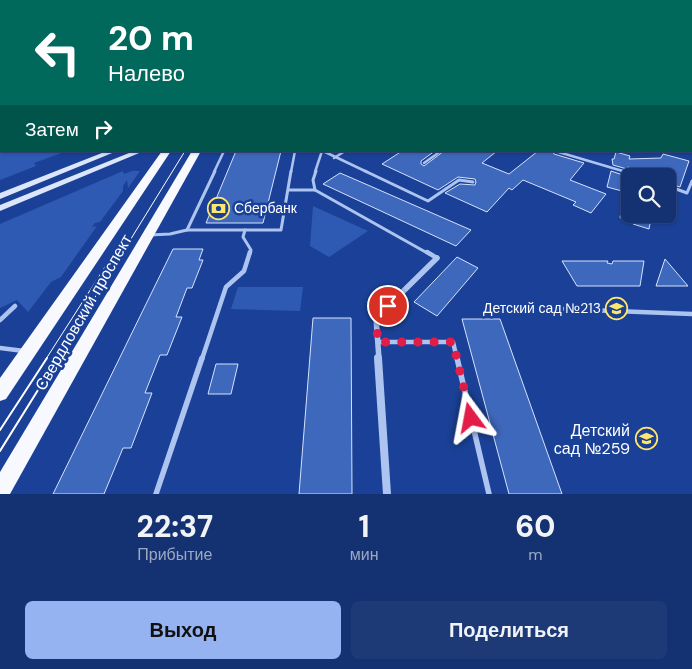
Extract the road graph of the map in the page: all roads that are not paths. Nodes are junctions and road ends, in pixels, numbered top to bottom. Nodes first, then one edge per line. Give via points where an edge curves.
1 (111, 152) edge
2 (139, 152) edge
3 (166, 152) edge
4 (196, 152) edge
5 (224, 152) edge
6 (295, 152) edge
7 (322, 152) edge
8 (324, 152) edge
9 (343, 152) edge
10 (440, 152) edge
11 (558, 152) edge
12 (334, 158) junction
13 (424, 163) dead end
14 (621, 172) edge
15 (692, 181) edge
16 (473, 182) dead end
17 (676, 189) edge
18 (289, 190) junction
19 (314, 190) junction
20 (0, 196) edge
21 (0, 208) edge
22 (187, 230) junction
23 (245, 230) junction
24 (147, 234) junction
25 (437, 258) joint
26 (15, 306) dead end
27 (562, 309) dead end
28 (692, 314) edge
29 (0, 320) edge
30 (378, 342) junction
31 (0, 348) edge
32 (29, 351) junction
33 (0, 393) edge
34 (0, 492) edge
35 (156, 494) edge
36 (387, 494) edge
37 (489, 494) edge

1 - 20 main road
2 - 21 main road
3 - 32 main road, Свердловский проспект
4 - 24 main road, Свердловский проспект
5 - 22 lane
6 - 18 lane
7 - 19 lane via 313,180
8 - 12 lane
9 - 12 lane
10 - 13 lane
11 - 14 lane
12 - 16 lane via 428,201 459,180
15 - 17 lane via 687,193
18 - 19 lane
18 - 23 lane via 281,230
19 - 25 lane
22 - 23 lane
22 - 24 lane
23 - 35 lane via 244,238 250,250 244,271 226,287
24 - 34 main road, Свердловский проспект
25 - 30 street via 376,318
26 - 29 lane
27 - 28 lane
30 - 36 street
30 - 37 lane via 453,342
31 - 32 lane
32 - 33 main road, Свердловский проспект

